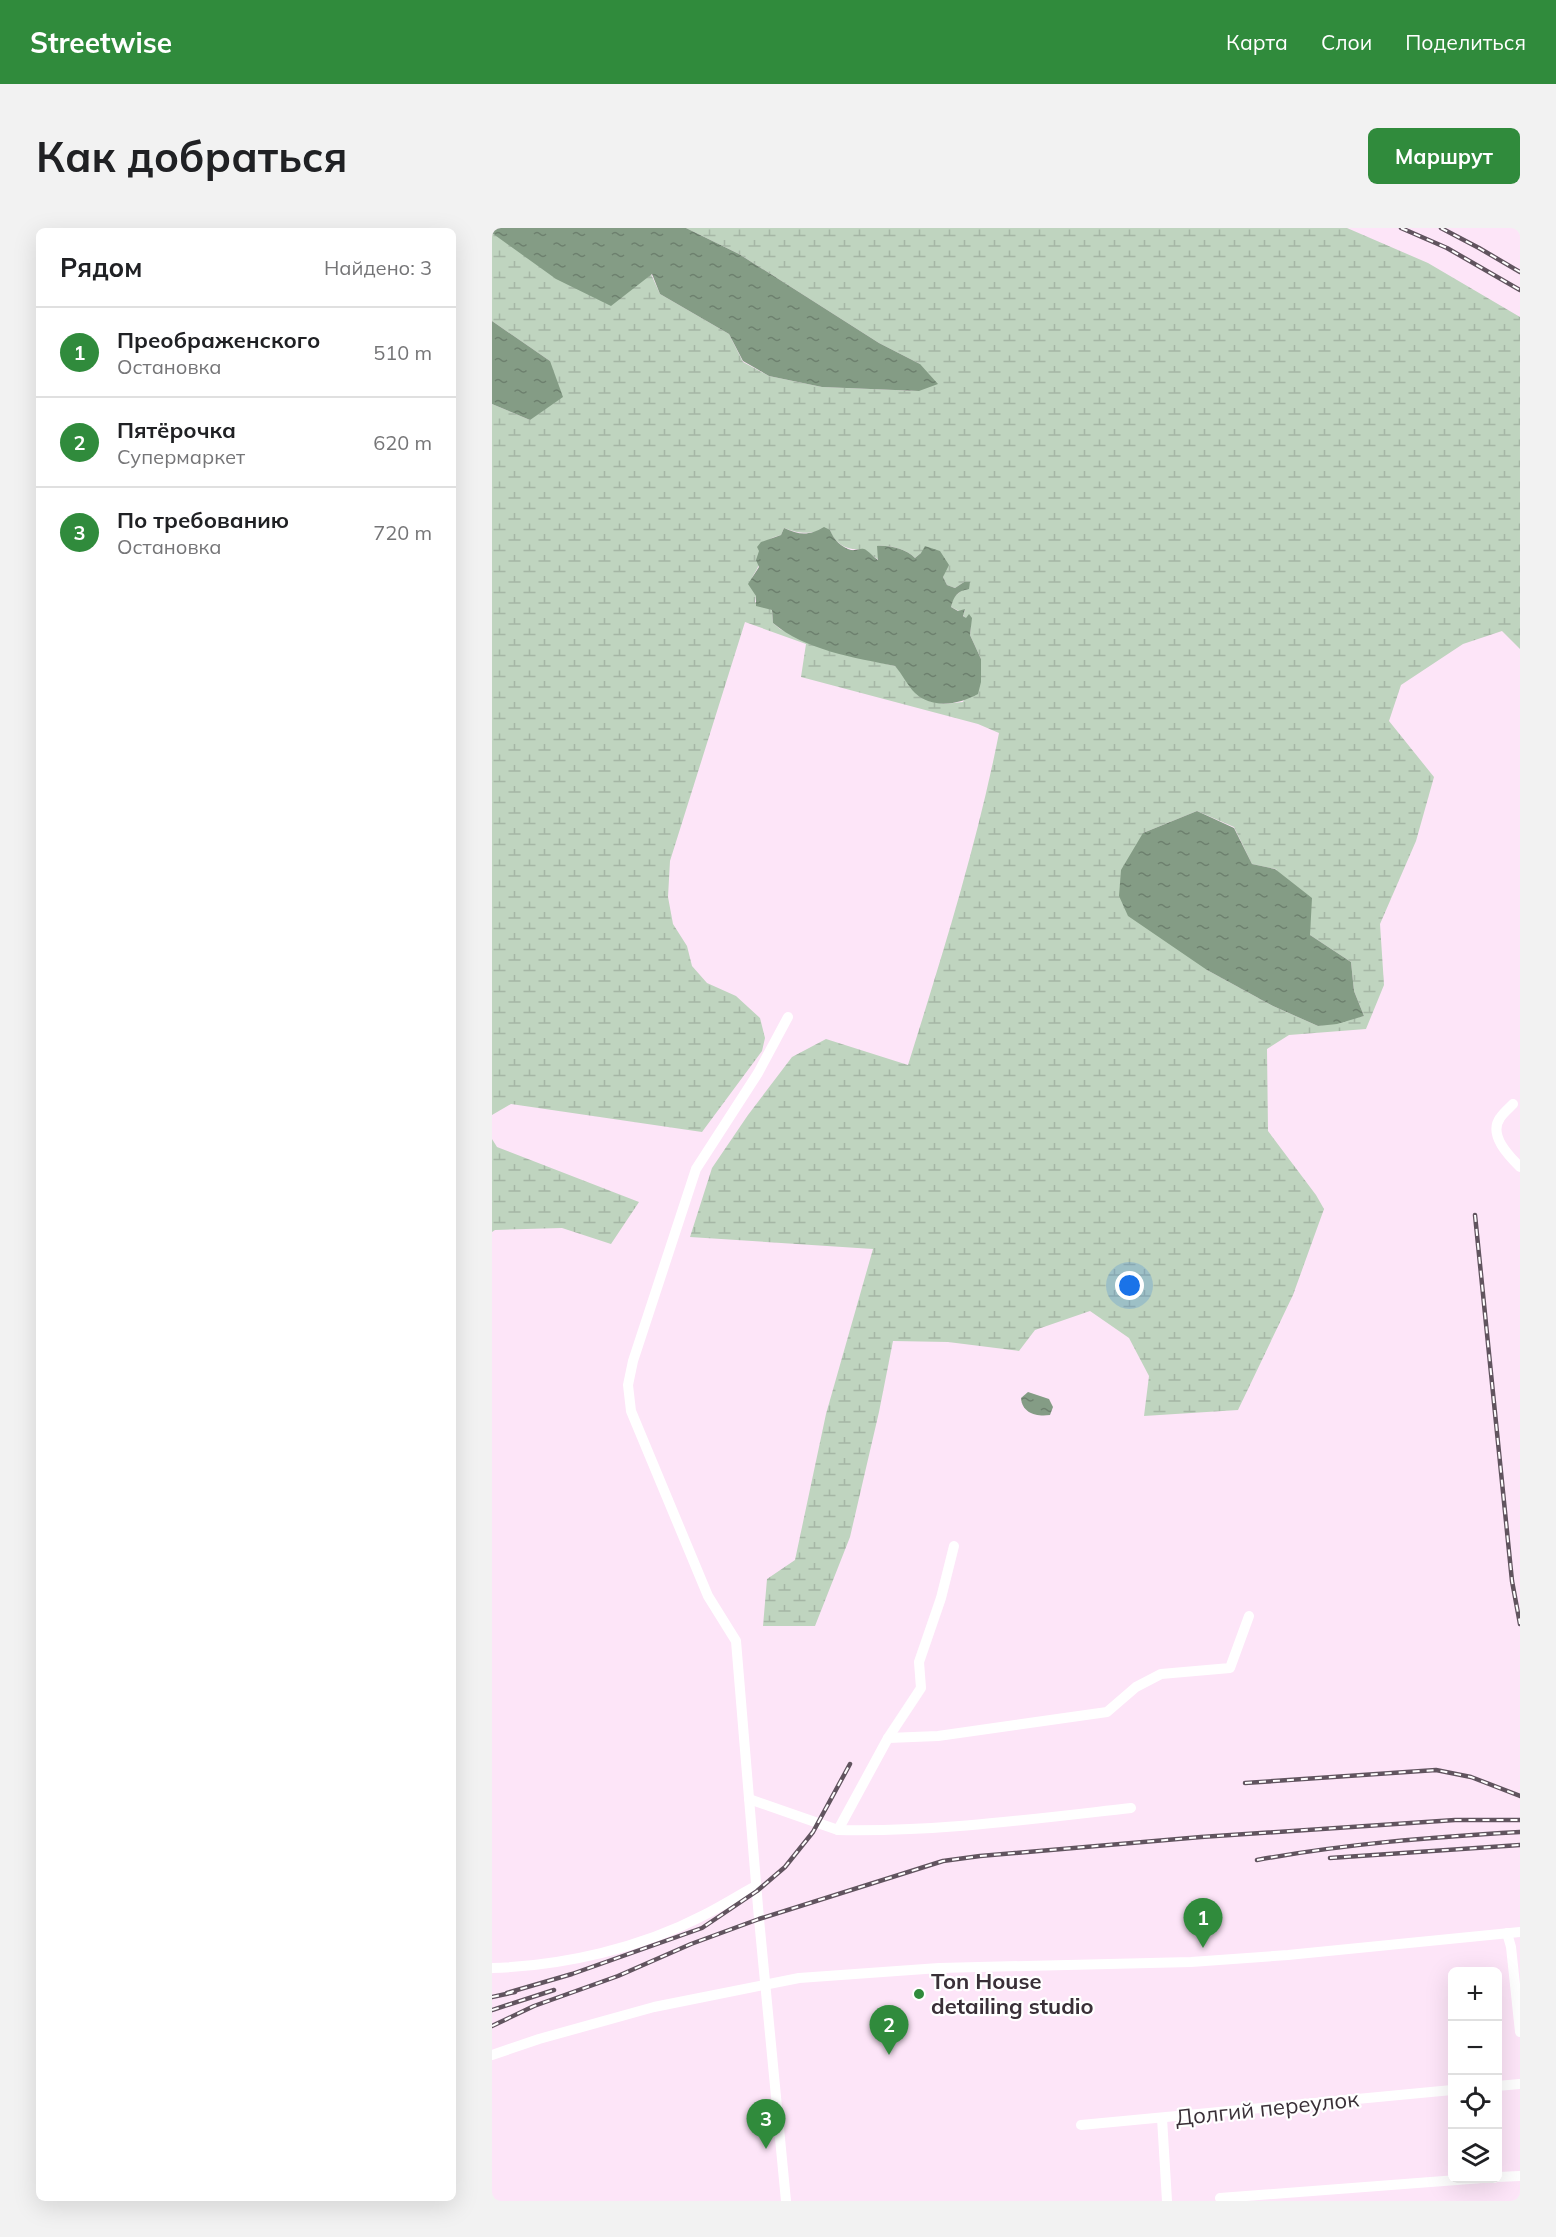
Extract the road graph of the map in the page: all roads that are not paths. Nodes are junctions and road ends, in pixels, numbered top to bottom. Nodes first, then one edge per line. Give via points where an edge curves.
1 (788, 1017) dead end
2 (1513, 1104) dead end
3 (1520, 1167) edge
4 (954, 1546) dead end
5 (1249, 1616) dead end
6 (888, 1738) junction
7 (749, 1798) junction
8 (1131, 1808) dead end
9 (838, 1830) junction
10 (756, 1886) junction
11 (1520, 1932) edge
12 (1507, 1933) junction
13 (492, 1968) edge
14 (766, 1985) junction
15 (1520, 2032) edge
16 (492, 2055) edge
17 (1520, 2084) edge
18 (1502, 2086) edge
19 (1448, 2090) edge
20 (1162, 2118) junction
21 (1081, 2125) dead end
22 (1520, 2176) edge
23 (1502, 2177) edge
24 (1448, 2181) edge
25 (1220, 2198) dead end
26 (786, 2201) edge
27 (1167, 2201) edge

1 - 7 street via 758,1073 696,1169 628,1385 631,1411 708,1596 736,1641
2 - 3 street via 1500,1117 1497,1130 1506,1153
4 - 6 street via 919,1662 921,1688
5 - 6 street via 1230,1668 1161,1674 1136,1687 1107,1712 938,1736
6 - 9 street
7 - 9 street
7 - 10 street
8 - 9 street via 949,1828
10 - 13 street via 704,1915 626,1945 561,1963
10 - 14 street
11 - 12 street
12 - 14 street via 1191,1962 939,1968 799,1978
12 - 15 street
14 - 16 street via 654,2007
14 - 26 street
17 - 18 street
19 - 20 street, Долгий переулок
20 - 21 street, Долгий переулок
20 - 27 street
22 - 23 street
24 - 25 street

